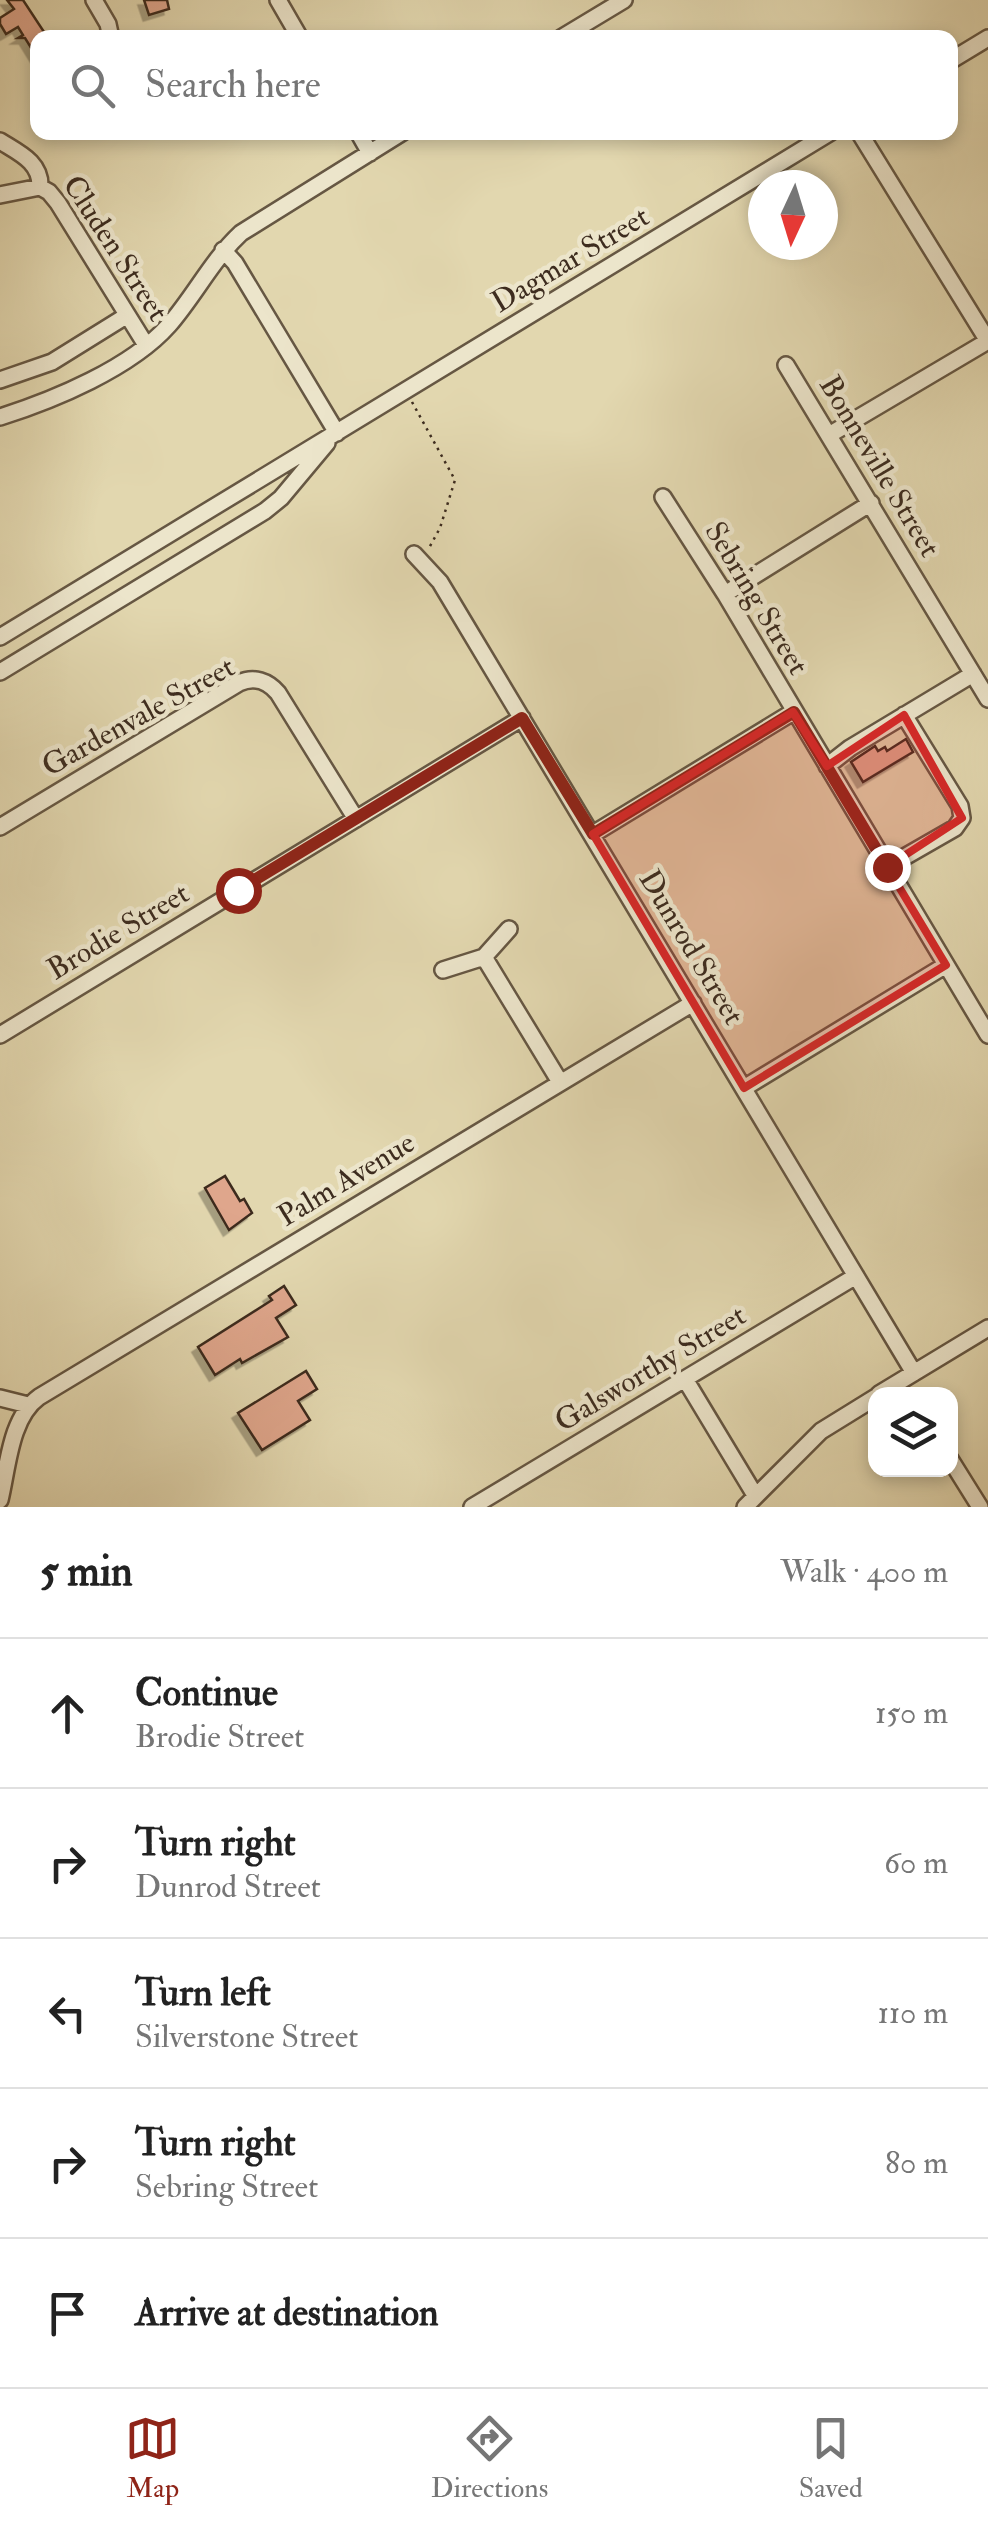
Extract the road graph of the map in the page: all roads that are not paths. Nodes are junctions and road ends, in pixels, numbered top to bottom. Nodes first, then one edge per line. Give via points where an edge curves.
1 (94, 0) edge
2 (278, 0) edge
3 (624, 0) edge
4 (109, 30) edge
5 (295, 30) edge
6 (574, 30) edge
7 (988, 38) edge
8 (958, 56) edge
9 (363, 140) edge
10 (390, 140) edge
11 (819, 140) edge
12 (864, 140) edge
13 (0, 141) edge
14 (370, 153) junction
15 (40, 187) junction
16 (0, 195) edge
17 (223, 250) junction
18 (126, 316) junction
19 (988, 341) edge
20 (146, 345) junction
21 (786, 364) dead end
22 (0, 380) edge
23 (0, 417) edge
24 (336, 433) junction
25 (829, 435) junction
26 (663, 497) dead end
27 (871, 503) junction
28 (419, 559) road end
29 (725, 594) junction
30 (0, 637) edge
31 (0, 672) edge
32 (973, 674) junction
33 (988, 699) edge
34 (794, 712) junction
35 (904, 715) junction
36 (522, 718) junction
37 (826, 766) junction
38 (356, 819) junction
39 (0, 826) edge
40 (593, 834) junction
41 (887, 867) junction
42 (509, 929) dead end
43 (484, 956) junction
44 (946, 966) junction
45 (443, 970) dead end
46 (693, 1003) junction
47 (0, 1035) edge
48 (988, 1036) edge
49 (560, 1082) junction
50 (744, 1088) junction
51 (856, 1276) junction
52 (988, 1328) edge
53 (685, 1379) junction
54 (910, 1382) edge
55 (0, 1398) edge
56 (868, 1402) edge
57 (28, 1405) junction
58 (958, 1472) edge
59 (0, 1500) edge
60 (750, 1501) edge
61 (472, 1507) edge
62 (980, 1507) edge

1 - 4 street
2 - 5 street
3 - 6 street
7 - 8 street
9 - 14 street
10 - 14 street
11 - 24 street, Dagmar Street
12 - 19 street
13 - 15 street, Cluden Street via 35,166
14 - 17 street
15 - 16 street
15 - 18 street, Cluden Street via 58,203
17 - 20 street via 171,323
17 - 24 street
18 - 20 street, Cluden Street
18 - 22 street via 52,362
19 - 25 street
20 - 23 street via 52,401
21 - 25 street, Bonneville Street
24 - 30 street, Dagmar Street
24 - 31 street, Dagmar Street via 265,511
25 - 27 street, Bonneville Street
26 - 29 street, Sebring Street
27 - 29 street
27 - 32 street, Bonneville Street
28 - 36 street, Dunrod Street via 440,582
29 - 34 street, Sebring Street
32 - 33 street, Bonneville Street
32 - 35 street
34 - 37 street, Sebring Street
34 - 40 street
35 - 37 street
35 - 41 street via 962,818
36 - 38 street, Brodie Street
36 - 40 street, Dunrod Street
37 - 41 street, Sebring Street
38 - 39 street, Gardenvale Street via 278,693 251,679
38 - 47 street, Brodie Street
40 - 46 street, Dunrod Street
41 - 44 street, Sebring Street
42 - 43 street
43 - 45 street
43 - 49 street
44 - 48 street, Sebring Street
44 - 50 street
46 - 49 street, Palm Avenue
46 - 50 street, Dunrod Street
49 - 57 street, Palm Avenue
50 - 51 street, Dunrod Street
51 - 53 street, Galsworthy Street
51 - 54 street, Dunrod Street
52 - 54 street
53 - 60 street
53 - 61 street, Galsworthy Street
55 - 57 street
56 - 60 street via 821,1431
57 - 59 street
58 - 62 street

